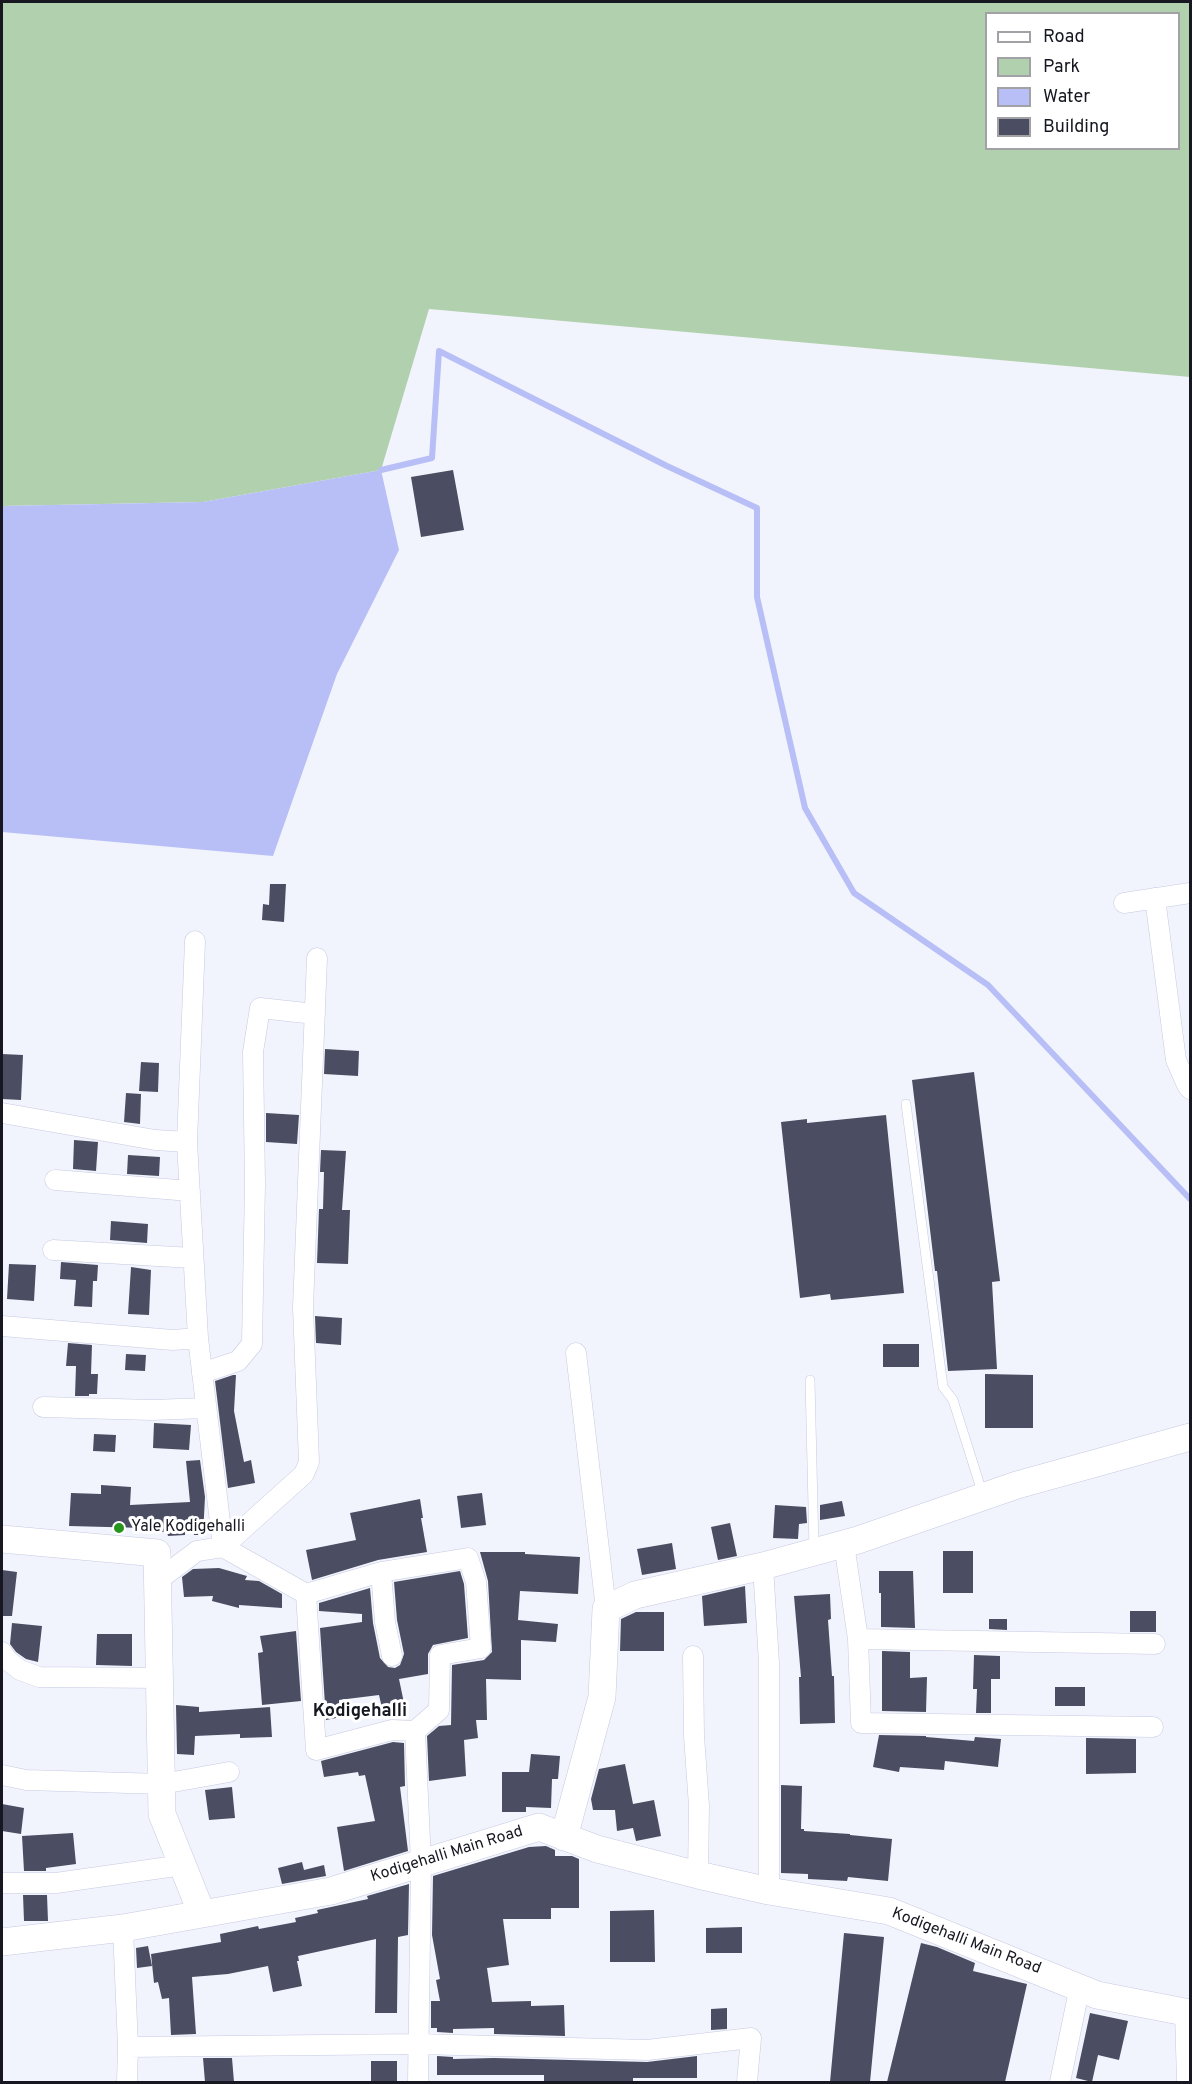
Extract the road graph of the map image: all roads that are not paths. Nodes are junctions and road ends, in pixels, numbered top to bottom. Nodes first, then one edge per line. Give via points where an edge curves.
1 (1191, 892) edge
2 (1155, 898) junction
3 (1124, 903) dead end
4 (195, 941) dead end
5 (317, 958) dead end
6 (315, 1014) junction
7 (1191, 1089) edge
8 (906, 1104) dead end
9 (2, 1113) edge
10 (187, 1142) junction
11 (55, 1180) dead end
12 (190, 1191) junction
13 (53, 1250) dead end
14 (193, 1258) junction
15 (2, 1326) edge
16 (198, 1338) junction
17 (576, 1353) dead end
18 (202, 1374) junction
19 (810, 1380) dead end
20 (44, 1407) dead end
21 (206, 1408) junction
22 (1191, 1437) edge
23 (984, 1497) junction
24 (2, 1539) edge
25 (844, 1544) junction
26 (223, 1547) junction
27 (814, 1551) junction
28 (763, 1566) junction
29 (381, 1572) junction
30 (157, 1581) junction
31 (306, 1594) junction
32 (606, 1609) junction
33 (858, 1639) junction
34 (1155, 1644) dead end
35 (2, 1652) edge
36 (392, 1656) dead end
37 (693, 1656) dead end
38 (159, 1678) junction
39 (1153, 1728) dead end
40 (415, 1731) junction
41 (229, 1772) dead end
42 (2, 1775) edge
43 (162, 1784) junction
44 (564, 1837) junction
45 (420, 1863) junction
46 (183, 1865) junction
47 (699, 1875) junction
48 (2, 1883) edge
49 (769, 1891) junction
50 (202, 1914) junction
51 (123, 1928) junction
52 (2, 1942) edge
53 (1080, 1986) junction
54 (1188, 2013) edge
55 (419, 2044) junction
56 (128, 2047) junction
57 (127, 2082) edge
58 (418, 2082) edge
59 (747, 2082) edge
60 (1060, 2082) edge
61 (1187, 2082) edge

1 - 2 street
2 - 3 street
2 - 7 street via 1176,1060
4 - 10 street
5 - 6 street
6 - 18 street via 260,1008 253,1052 252,1344 238,1361
6 - 26 street via 303,1308 309,1462 304,1474
8 - 23 lane via 943,1387 953,1400
9 - 10 street
10 - 12 street
11 - 12 street
12 - 14 street
13 - 14 street
14 - 16 street
15 - 16 street via 173,1340
16 - 18 street
17 - 32 street
18 - 21 street
19 - 27 lane
20 - 21 street
21 - 26 street
22 - 23 street
23 - 25 street
24 - 30 street via 157,1553
25 - 27 street
25 - 33 street
26 - 30 street via 197,1551
26 - 31 street
27 - 28 street
28 - 32 street via 635,1595
28 - 49 street via 770,1663
29 - 31 street
29 - 36 street
29 - 40 street via 468,1558 476,1582 481,1648 440,1655 439,1710
30 - 38 street
31 - 40 street via 316,1750 392,1730
32 - 44 street via 602,1698
33 - 34 street
33 - 39 street via 861,1723
35 - 38 street via 20,1670 39,1677
37 - 47 street
38 - 43 street
40 - 45 street
41 - 43 street
42 - 43 street via 26,1780
43 - 46 street via 162,1814
44 - 45 street, Kodigehalli Main Road via 539,1827
44 - 47 street, Kodigehalli Main Road
45 - 50 street, Kodigehalli Main Road via 331,1891
45 - 55 street
46 - 48 street via 56,1883
46 - 50 street
47 - 49 street, Kodigehalli Main Road
49 - 53 street, Kodigehalli Main Road via 889,1911
50 - 51 street, Kodigehalli Main Road
51 - 52 street, Kodigehalli Main Road
51 - 56 street
53 - 54 street, Kodigehalli Main Road via 1097,1995
53 - 60 street
54 - 61 street
55 - 56 street
55 - 58 street
55 - 59 street via 647,2050 750,2038
56 - 57 street

